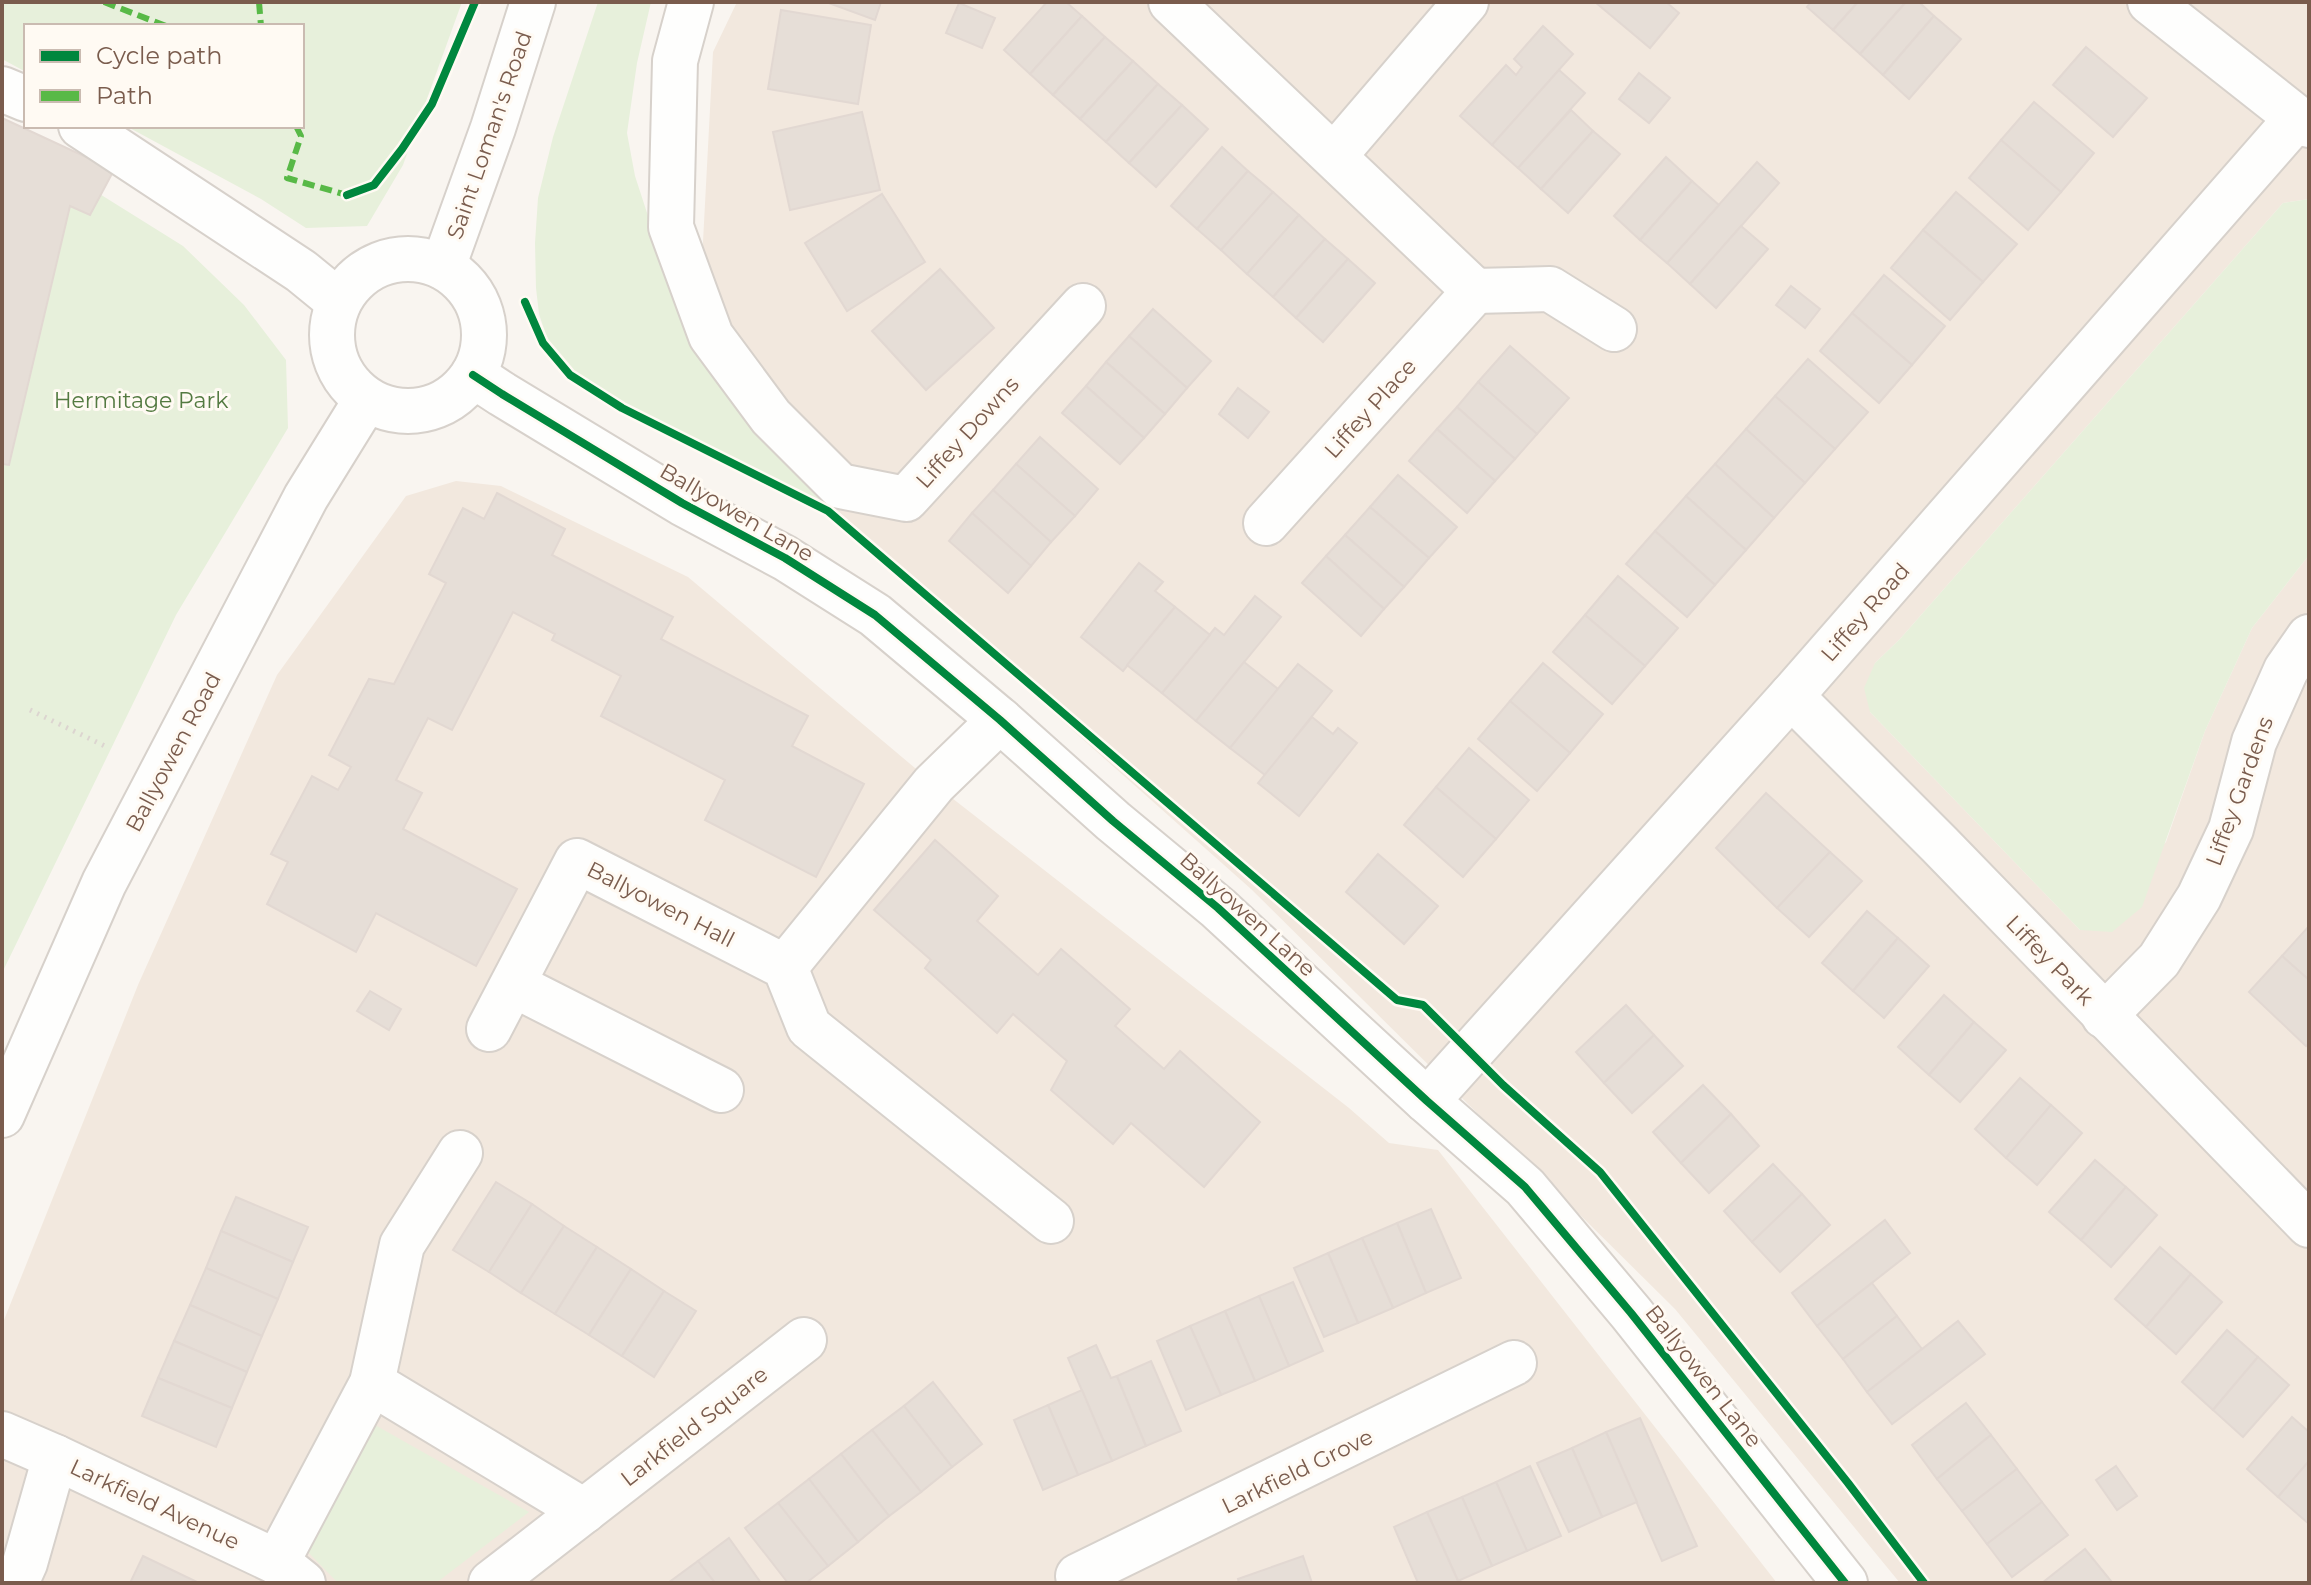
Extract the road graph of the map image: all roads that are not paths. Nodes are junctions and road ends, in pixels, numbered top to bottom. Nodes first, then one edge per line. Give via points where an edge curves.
1 (533, 2) edge
2 (691, 2) edge
3 (1171, 2) edge
4 (1466, 2) edge
5 (2150, 2) edge
6 (2, 89) edge
7 (24, 98) edge
8 (2303, 122) edge
9 (84, 128) edge
10 (1334, 156) junction
11 (443, 267) junction
12 (1475, 291) junction
13 (339, 302) junction
14 (1083, 306) dead end
15 (1614, 329) dead end
16 (473, 375) junction
17 (366, 400) junction
18 (1266, 523) dead end
19 (2309, 637) edge
20 (1791, 696) junction
21 (1000, 720) junction
22 (785, 967) junction
23 (514, 985) junction
24 (2104, 1016) junction
25 (489, 1029) dead end
26 (721, 1090) dead end
27 (1427, 1101) junction
28 (2, 1115) edge
29 (460, 1153) dead end
30 (1051, 1221) dead end
31 (2309, 1225) edge
32 (804, 1340) dead end
33 (1514, 1363) dead end
34 (372, 1383) junction
35 (2, 1434) edge
36 (55, 1457) junction
37 (584, 1511) junction
38 (290, 1572) edge
39 (1103, 1573) edge
40 (16, 1583) edge
41 (491, 1583) edge
42 (1845, 1583) edge

1 - 11 street, Saint Loman's Road
2 - 14 street, Liffey Downs via 675,61 671,227 711,336 771,417 840,486 906,499
3 - 10 street
4 - 10 street
5 - 8 street
6 - 7 street
8 - 20 street, Liffey Road
9 - 13 street via 301,271
10 - 12 street
11 - 13 street via 420,259 372,267
11 - 16 street via 463,282 484,327 483,352
12 - 15 street via 1550,289
12 - 18 street, Liffey Place
13 - 17 street via 332,345 349,385
16 - 17 street via 458,394 413,412
16 - 21 street, Ballyowen Lane via 875,615
17 - 28 street, Ballyowen Road via 306,497 104,883
19 - 24 street, Liffey Gardens via 2286,670 2254,742 2231,829 2199,897 2159,960
20 - 24 street, Liffey Park
20 - 27 street, Liffey Road
21 - 22 street via 934,784
21 - 27 street, Ballyowen Lane via 1218,908
22 - 23 street, Ballyowen Hall via 577,861
22 - 30 street via 809,1027
23 - 25 street, Ballyowen Hall
23 - 26 street
24 - 31 street, Liffey Park
27 - 42 street, Ballyowen Lane via 1525,1187
29 - 34 street via 402,1245
32 - 37 street, Larkfield Square
33 - 39 street, Larkfield Grove
34 - 37 street
34 - 38 street
35 - 36 street, Larkfield Avenue
36 - 38 street, Larkfield Avenue
36 - 40 street
37 - 41 street, Larkfield Square

